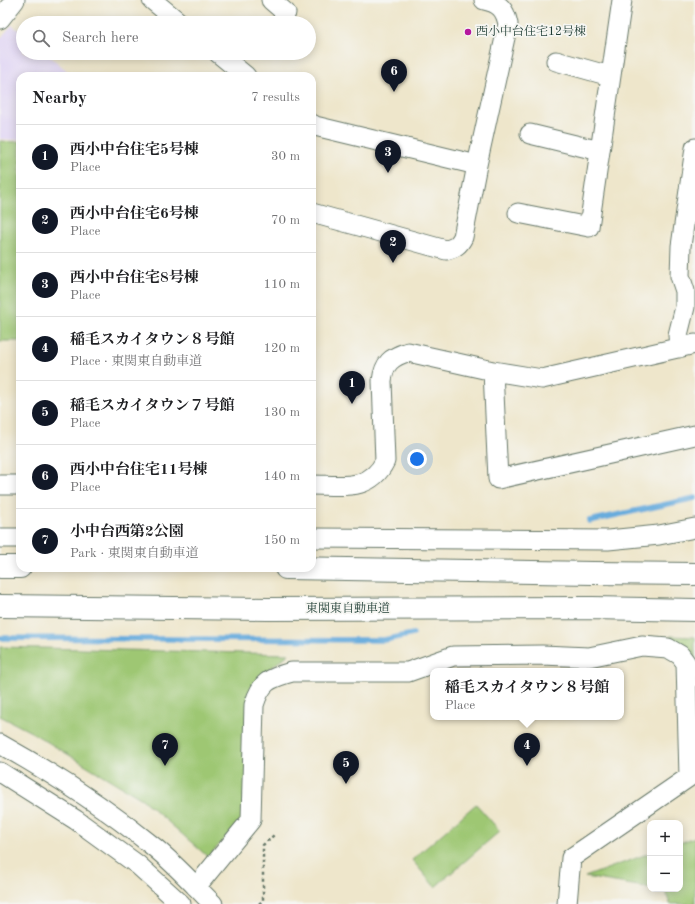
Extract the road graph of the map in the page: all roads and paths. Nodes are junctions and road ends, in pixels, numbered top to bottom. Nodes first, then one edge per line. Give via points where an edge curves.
1 (15, 0) edge
2 (152, 0) edge
3 (271, 0) edge
4 (484, 0) edge
5 (622, 1) edge
6 (286, 13) dead end
7 (171, 16) edge
8 (0, 19) edge
9 (227, 60) edge
10 (556, 61) dead end
11 (241, 72) edge
12 (610, 76) junction
13 (316, 126) edge
14 (530, 134) dead end
15 (695, 148) edge
16 (600, 151) junction
17 (477, 165) junction
18 (518, 213) dead end
19 (316, 214) edge
20 (687, 346) edge
21 (493, 371) junction
22 (695, 434) edge
23 (0, 485) edge
24 (16, 485) edge
25 (316, 485) edge
26 (695, 528) edge
27 (0, 538) edge
28 (16, 538) edge
29 (316, 538) edge
30 (0, 567) edge
31 (16, 567) edge
32 (316, 569) edge
33 (695, 574) edge
34 (0, 606) edge
35 (695, 610) edge
36 (0, 744) edge
37 (0, 772) edge
38 (274, 835) dead end
39 (196, 887) junction
40 (181, 904) edge
41 (213, 904) edge
42 (258, 904) edge
43 (567, 904) edge

1 - 8 street
2 - 7 street
3 - 6 street
4 - 17 street via 501,7 508,24
5 - 12 street
9 - 11 street
10 - 12 street
12 - 16 street
13 - 17 street
14 - 16 street
15 - 20 street via 681,246 680,276 685,291 685,302 678,335
16 - 18 street via 589,227
17 - 19 street via 463,237 455,248 446,250
20 - 21 street via 542,379
21 - 22 street via 498,479
21 - 25 street via 408,352 396,356 389,361 383,371 385,461 380,470 363,483
23 - 24 street
26 - 29 street via 659,535 608,540
27 - 28 street
30 - 31 highway
32 - 33 highway
34 - 35 highway, 東関東自動車道
36 - 39 street via 90,798 155,847
37 - 40 street via 76,820 138,865
38 - 42 path via 263,845 263,900
39 - 41 street
39 - 43 street via 251,820 254,705 261,687 268,680 292,672 408,672 453,656 542,654 589,657 642,646 668,648 680,655 686,663 689,777 571,858

